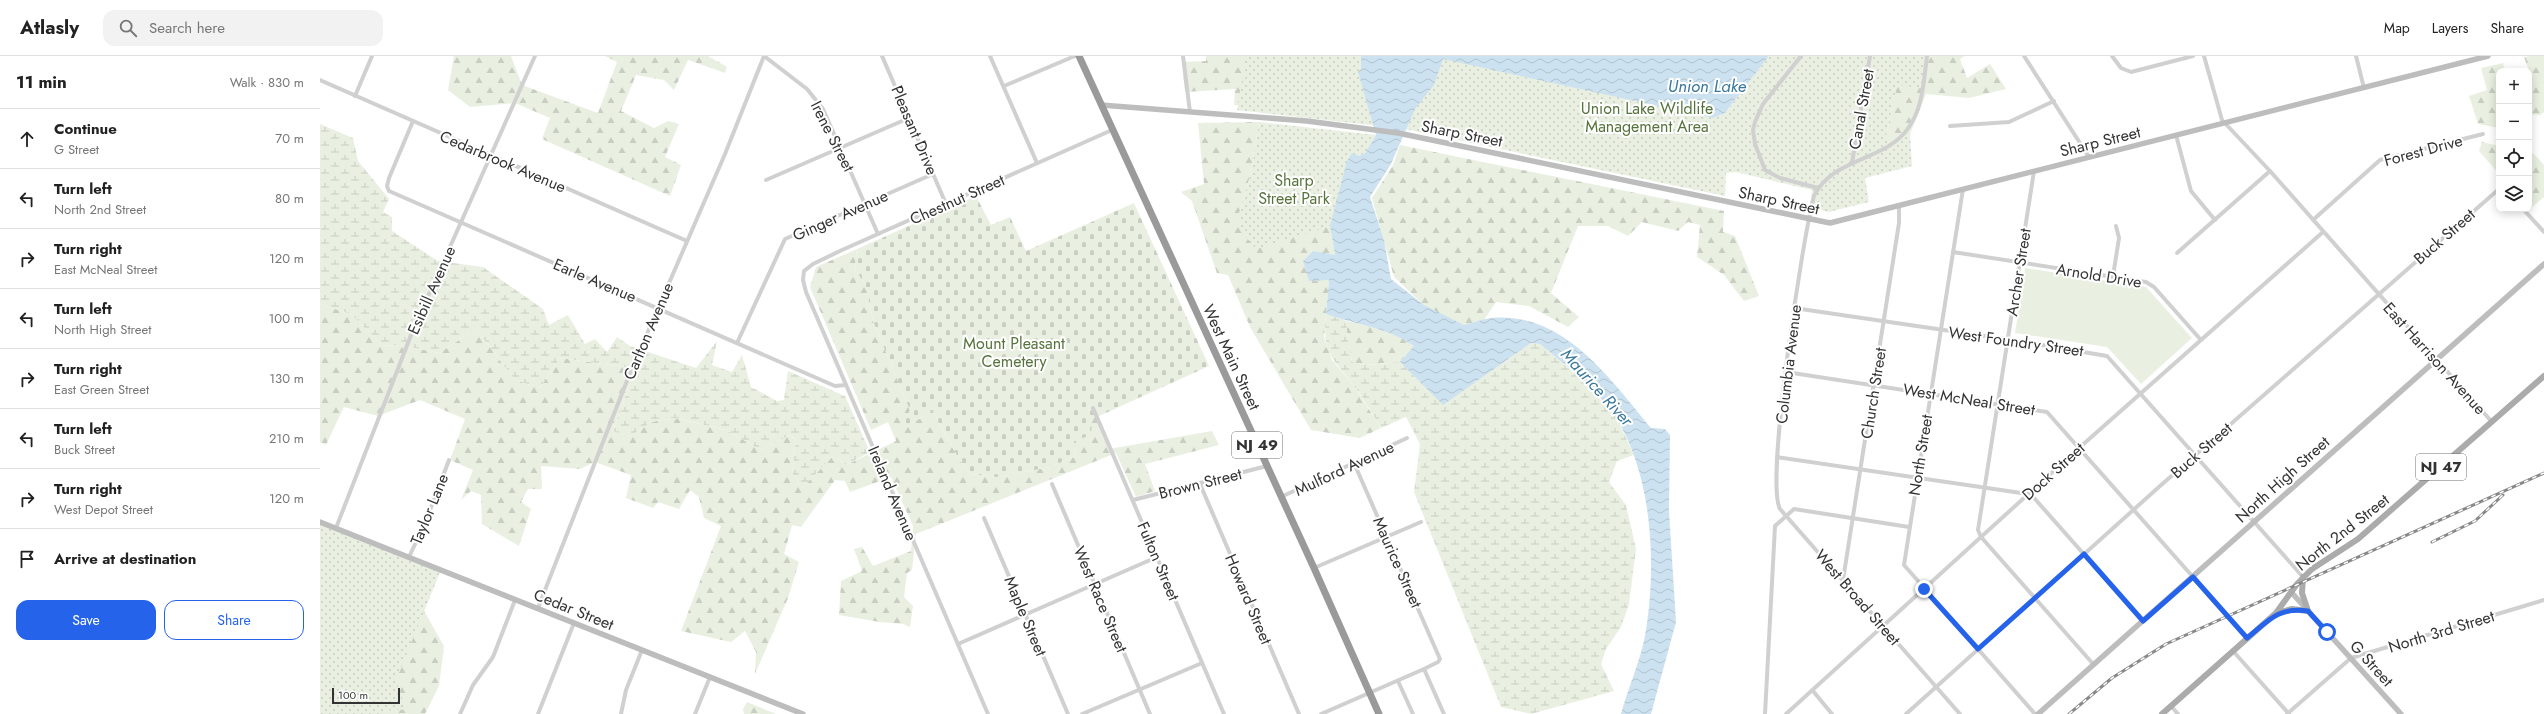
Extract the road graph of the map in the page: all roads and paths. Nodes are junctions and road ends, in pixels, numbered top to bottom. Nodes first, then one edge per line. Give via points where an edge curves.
1 (372, 56) edge
2 (535, 56) edge
3 (764, 56) edge
4 (882, 56) edge
5 (990, 56) edge
6 (1075, 56) edge
7 (1079, 56) edge
8 (1183, 56) edge
9 (1801, 56) edge
10 (1870, 56) edge
11 (1927, 56) edge
12 (2024, 56) edge
13 (2112, 56) edge
14 (2193, 56) edge
15 (2204, 56) edge
16 (2356, 56) edge
17 (2488, 56) edge
18 (320, 80) edge
19 (1004, 86) junction
20 (2364, 88) junction
21 (355, 96) junction
22 (2054, 101) junction
23 (1101, 105) junction
24 (1190, 112) junction
25 (909, 118) junction
26 (413, 121) junction
27 (2225, 123) junction
28 (1950, 126) dead end
29 (1112, 130) junction
30 (2483, 134) dead end
31 (2176, 135) junction
32 (841, 148) junction
33 (491, 156) junction
34 (2089, 157) junction
35 (1038, 163) junction
36 (1852, 163) junction
37 (2034, 171) junction
38 (2270, 171) junction
39 (933, 174) junction
40 (766, 180) dead end
41 (1818, 188) junction
42 (1963, 189) junction
43 (2496, 192) edge
44 (865, 203) junction
45 (946, 204) junction
46 (1899, 206) junction
47 (2526, 212) edge
48 (1810, 220) junction
49 (2215, 220) junction
50 (2313, 220) junction
51 (461, 222) junction
52 (2116, 226) dead end
53 (2323, 232) junction
54 (2544, 232) edge
55 (878, 234) junction
56 (686, 241) junction
57 (1953, 252) junction
58 (2177, 253) dead end
59 (2020, 262) junction
60 (2544, 264) edge
61 (804, 271) joint
62 (2113, 276) junction
63 (2378, 295) junction
64 (658, 307) junction
65 (1794, 308) junction
66 (1884, 322) junction
67 (1940, 330) junction
68 (2007, 340) junction
69 (2201, 340) junction
70 (737, 343) junction
71 (2436, 359) junction
72 (1786, 372) junction
73 (2544, 376) edge
74 (846, 385) junction
75 (1874, 385) junction
76 (1930, 393) junction
77 (2140, 394) junction
78 (1997, 403) junction
79 (1093, 408) dead end
80 (2492, 422) junction
81 (1408, 438) dead end
82 (2079, 448) junction
83 (2195, 456) junction
84 (1777, 457) junction
85 (449, 460) dead end
86 (1354, 464) junction
87 (1267, 466) junction
88 (1861, 469) junction
89 (1916, 478) junction
90 (1052, 484) dead end
91 (1200, 484) junction
92 (1983, 489) junction
93 (2028, 494) junction
94 (1281, 497) junction
95 (1133, 500) junction
96 (1780, 509) joint
97 (2134, 510) junction
98 (1786, 516) junction
99 (984, 518) dead end
100 (1853, 519) junction
101 (320, 522) edge
102 (1421, 522) dead end
103 (2254, 523) junction
104 (1909, 527) junction
105 (336, 528) junction
106 (1386, 537) junction
107 (1981, 537) junction
108 (2084, 554) junction
109 (1157, 557) junction
110 (409, 558) junction
111 (1314, 568) junction
112 (2193, 577) junction
113 (2303, 577) junction
114 (1843, 580) junction
115 (1094, 585) junction
116 (1924, 589) junction
117 (2292, 593) junction
118 (2035, 598) junction
119 (515, 600) junction
120 (2544, 600) edge
121 (538, 608) junction
122 (2308, 611) junction
123 (1025, 614) junction
124 (2274, 614) junction
125 (2143, 621) junction
126 (574, 623) junction
127 (1882, 626) junction
128 (2247, 638) junction
129 (958, 644) junction
130 (1978, 649) junction
131 (642, 650) junction
132 (2233, 651) junction
133 (2351, 658) junction
134 (1202, 663) junction
135 (2094, 665) junction
136 (1424, 669) junction
137 (710, 677) junction
138 (1398, 681) junction
139 (1935, 686) junction
140 (1140, 690) junction
141 (1813, 690) junction
142 (1370, 693) junction
143 (2171, 706) junction
144 (460, 714) edge
145 (538, 714) edge
146 (620, 714) edge
147 (695, 714) edge
148 (803, 714) edge
149 (988, 714) edge
150 (1068, 714) edge
151 (1082, 714) edge
152 (1150, 714) edge
153 (1224, 714) edge
154 (1299, 714) edge
155 (1321, 714) edge
156 (1378, 714) edge
157 (1413, 714) edge
158 (1444, 714) edge
159 (1764, 714) edge
160 (1786, 714) edge
161 (1832, 714) edge
162 (1906, 714) edge
163 (1960, 714) edge
164 (2037, 714) edge
165 (2162, 714) edge
166 (2178, 714) edge
167 (2288, 714) edge
168 (2401, 714) edge

1 - 21 street
2 - 33 street, Esibill Avenue
3 - 32 street, Irene Street via 812,94 823,109
3 - 56 street, Carlton Avenue
4 - 25 street, Pleasant Drive
5 - 19 street
6 - 19 street
7 - 23 highway, West Main Street / NJ 49
8 - 24 street
9 - 41 street via 1763,104 1753,130 1765,170 1780,178
10 - 36 street, Canal Street
11 - 36 street via 1919,104 1910,127 1892,145
12 - 22 street
13 - 14 street via 2121,68 2131,72
15 - 27 street, East Harrison Avenue via 2220,117
16 - 20 street
17 - 20 street, Sharp Street
18 - 21 street, Cedarbrook Avenue
19 - 35 street
20 - 27 street, Sharp Street
21 - 26 street, Cedarbrook Avenue
22 - 28 street via 2009,122
22 - 34 street
23 - 24 street, Sharp Street
23 - 29 highway, West Main Street / NJ 49
24 - 48 street, Sharp Street via 1307,121 1398,133
25 - 32 street
25 - 39 street, Pleasant Drive
26 - 33 street, Cedarbrook Avenue
26 - 51 street, Earle Avenue via 389,178 389,191
27 - 31 street, Sharp Street
27 - 38 street, East Harrison Avenue
29 - 35 street, Chestnut Street
29 - 87 highway, West Main Street / NJ 49
30 - 50 street, Forest Drive via 2380,160
31 - 34 street, Sharp Street
31 - 49 street via 2191,192
32 - 40 street
32 - 44 street, Irene Street
33 - 51 street, Esibill Avenue
33 - 56 street, Cedarbrook Avenue
34 - 37 street, Sharp Street
35 - 45 street, Chestnut Street
36 - 41 street via 1828,177
37 - 42 street, Sharp Street
37 - 59 street, Archer Street
38 - 49 street
38 - 50 street, East Harrison Avenue
39 - 44 street, Ginger Avenue
39 - 45 street, Pleasant Drive
41 - 48 street, Columbia Avenue
42 - 46 street, Sharp Street
42 - 57 street, North Street
43 - 63 street, Buck Street
44 - 55 street, Irene Street
44 - 70 street, Ginger Avenue via 796,233 782,242
45 - 55 street, Chestnut Street
46 - 48 street, Sharp Street via 1830,223
46 - 66 street, Church Street via 1899,223
47 - 54 street
48 - 65 street, Columbia Avenue
49 - 58 street
50 - 53 street, East Harrison Avenue
51 - 64 street, Earle Avenue
51 - 105 street, Esibill Avenue via 413,330
52 - 62 street via 2119,238
53 - 63 street, East Harrison Avenue
53 - 69 street, Dock Street
55 - 61 street, Chestnut Street via 813,264
56 - 64 street, Carlton Avenue
57 - 59 street, Arnold Drive
57 - 67 street, North Street
59 - 62 street, Arnold Drive
59 - 68 street, Archer Street
60 - 71 street, North High Street
61 - 74 street, Ireland Avenue via 802,280 806,292
62 - 69 street, Arnold Drive via 2150,284
63 - 71 street, East Harrison Avenue
63 - 83 street, Buck Street
64 - 70 street, Earle Avenue
64 - 121 street, Carlton Avenue
65 - 66 street, West Foundry Street
65 - 72 street, Columbia Avenue
66 - 67 street, West Foundry Street
66 - 75 street, Church Street
67 - 68 street, West Foundry Street
67 - 76 street, North Street
68 - 77 street, West Foundry Street via 2103,354
68 - 78 street, Archer Street
69 - 77 street, Dock Street
70 - 74 street, Earle Avenue via 835,386
71 - 80 street, East Harrison Avenue
71 - 103 street, North High Street
72 - 75 street, West McNeal Street
72 - 84 street, Columbia Avenue
73 - 80 main road, North 2nd Street / NJ 47
74 - 129 street, Ireland Avenue
75 - 76 street, West McNeal Street
75 - 88 street, Church Street
76 - 78 street, West McNeal Street
76 - 89 street, North Street
77 - 82 street, Dock Street
77 - 83 street, West Foundry Street
78 - 82 street, West McNeal Street via 2047,412
78 - 92 street, Archer Street
79 - 95 street, Fulton Street
80 - 113 main road, North 2nd Street / NJ 47 via 2358,539
81 - 86 street, Mulford Avenue
82 - 93 street, Dock Street
82 - 97 street, West McNeal Street
83 - 97 street, Buck Street
83 - 103 street, West Foundry Street
84 - 88 street
84 - 96 street, Columbia Avenue via 1776,500
85 - 110 street, Taylor Lane
86 - 94 street, Mulford Avenue
86 - 106 street, Maurice Street
87 - 91 street, Brown Street
87 - 94 highway, West Main Street / NJ 49
88 - 89 street
88 - 100 street, Church Street
89 - 92 street
89 - 104 street, North Street
90 - 115 street, West Race Street
91 - 95 street, Brown Street
91 - 154 street, Howard Street
92 - 93 street
92 - 107 street, Archer Street via 1977,523
93 - 107 street, Dock Street
93 - 108 street
94 - 111 highway, West Main Street / NJ 49
95 - 109 street, Fulton Street
96 - 98 street, West Broad Street
97 - 108 street, Buck Street
97 - 112 street, West McNeal Street
98 - 100 street via 1796,509
98 - 114 street, West Broad Street
98 - 159 street via 1774,530
99 - 123 street, Maple Street
100 - 104 street
100 - 114 street, Church Street
101 - 105 street, Cedar Street
102 - 106 street
103 - 112 street, North High Street
103 - 113 street, West Foundry Street
104 - 116 street, North Street via 1904,555 1906,568
105 - 110 street, Cedar Street
106 - 111 street
106 - 136 street, Maurice Street via 1439,655 1439,661
107 - 116 street, Dock Street
107 - 118 street
108 - 118 street, Buck Street
108 - 125 street
109 - 115 street
109 - 134 street, Fulton Street
110 - 119 street, Cedar Street
111 - 142 highway, West Main Street / NJ 49
112 - 125 street, North High Street
112 - 128 street, West McNeal Street
113 - 117 main road, North 2nd Street / NJ 47
113 - 122 main road via 2302,593
114 - 127 street, West Broad Street
115 - 123 street
115 - 140 street, West Race Street
116 - 127 street, Dock Street
116 - 130 street
117 - 122 street, G Street
117 - 124 main road, North 2nd Street / NJ 47
118 - 130 street, Buck Street
118 - 135 street
119 - 121 street, Cedar Street
119 - 144 street via 493,657 473,685
120 - 133 street, North 3rd Street
121 - 126 street, Cedar Street
122 - 124 main road via 2292,609
122 - 133 street, G Street
123 - 129 street
123 - 150 street, Maple Street
124 - 128 main road, North 2nd Street / NJ 47
125 - 135 street, North High Street
126 - 131 street, Cedar Street
126 - 145 street
127 - 139 street, West Broad Street
127 - 141 street, Dock Street
128 - 132 main road, North 2nd Street / NJ 47
129 - 149 street, Ireland Avenue
130 - 139 street, Buck Street
130 - 164 street
131 - 137 street, Cedar Street
131 - 146 street via 628,684
132 - 143 main road, North 2nd Street / NJ 47
132 - 167 street
133 - 167 street, North 3rd Street
133 - 168 street, G Street
134 - 140 street
134 - 153 street, Fulton Street
135 - 164 street, North High Street
136 - 138 street
136 - 158 street
137 - 147 street
137 - 148 street, Cedar Street
138 - 142 street
138 - 157 street
139 - 162 street, Buck Street
139 - 163 street, West Broad Street
140 - 151 street
140 - 152 street, West Race Street
141 - 160 street, Dock Street
141 - 161 street
142 - 155 street
142 - 156 highway, West Main Street / NJ 49
143 - 165 main road, North 2nd Street / NJ 47
143 - 166 street

